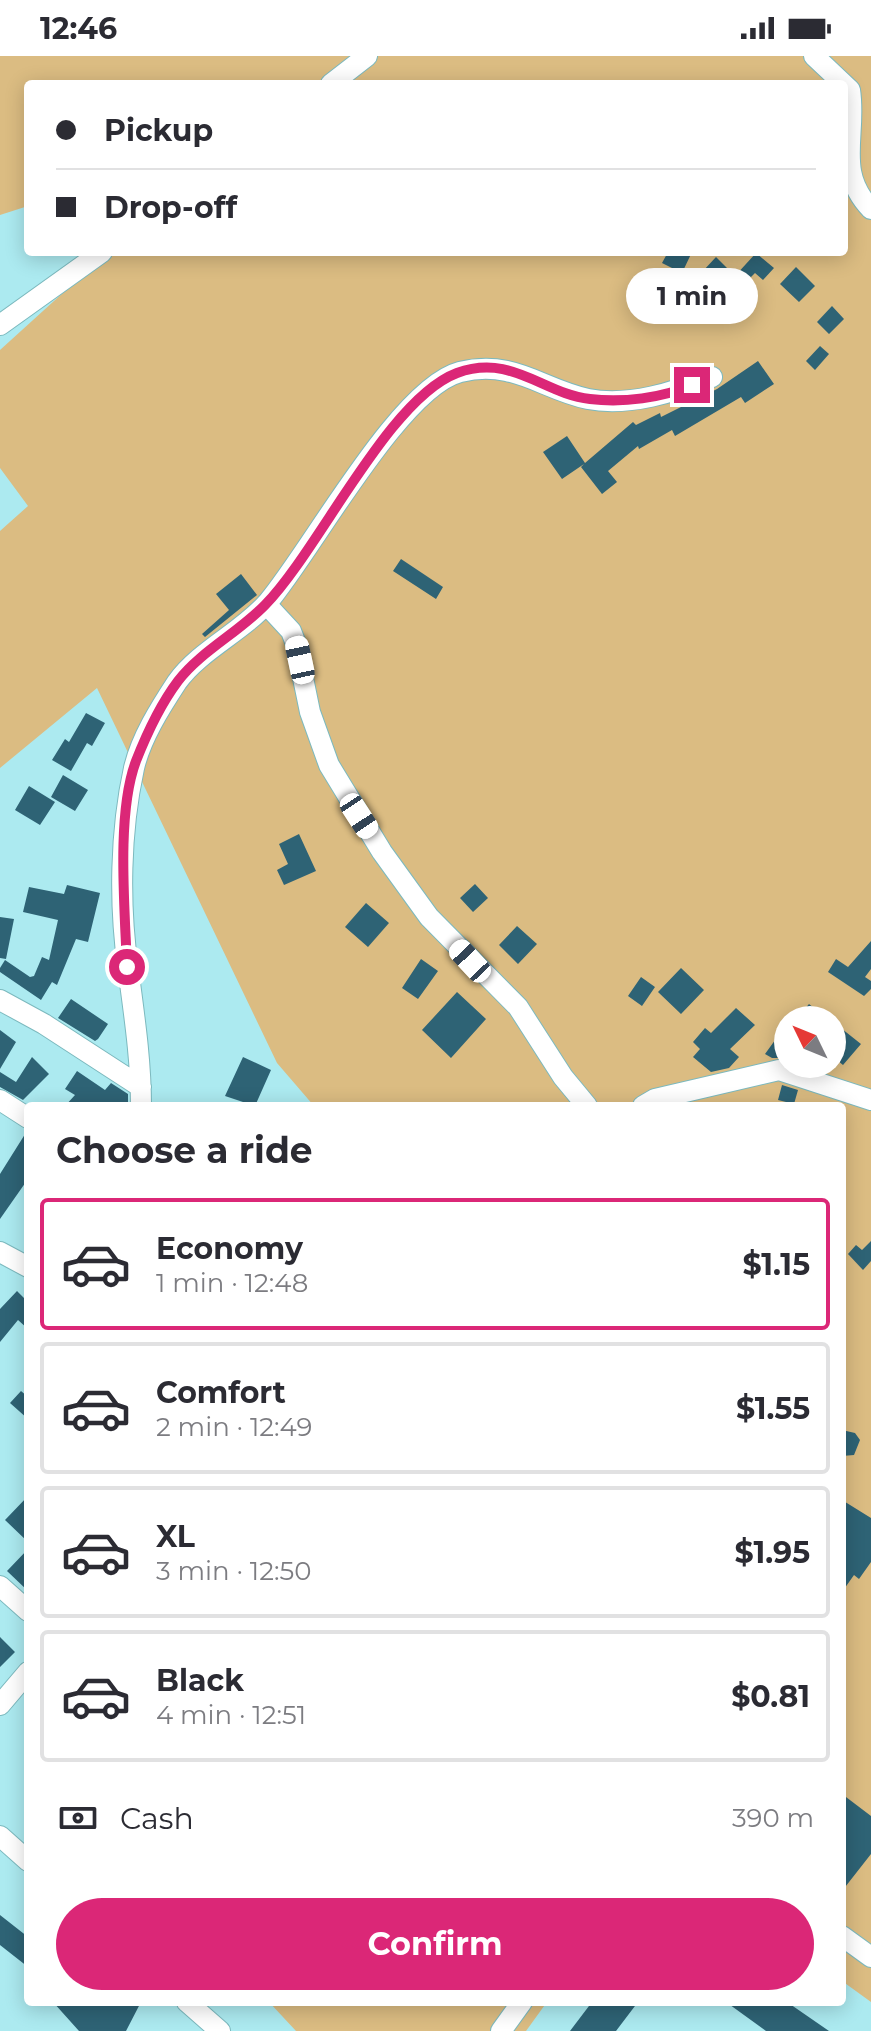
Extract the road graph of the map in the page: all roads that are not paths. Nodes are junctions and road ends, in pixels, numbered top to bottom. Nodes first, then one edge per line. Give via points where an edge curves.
1 (367, 56) edge
2 (814, 56) edge
3 (336, 80) edge
4 (839, 80) edge
5 (848, 88) edge
6 (848, 170) edge
7 (848, 170) edge
8 (871, 209) edge
9 (96, 256) edge
10 (0, 325) edge
11 (712, 377) dead end
12 (266, 604) junction
13 (0, 1000) edge
14 (141, 1097) edge
15 (0, 1100) edge
16 (871, 1100) edge
17 (584, 1102) edge
18 (650, 1102) edge
19 (24, 1115) edge
20 (0, 1586) edge
21 (24, 1607) edge
22 (24, 1677) edge
23 (0, 1705) edge
24 (0, 1836) edge
25 (24, 1857) edge
26 (846, 1939) edge
27 (871, 1957) edge
28 (192, 2006) edge
29 (519, 2006) edge
30 (220, 2031) edge
31 (501, 2031) edge

1 - 3 street
2 - 4 street
5 - 6 street via 853,119
7 - 8 street
9 - 10 street
11 - 12 street via 672,394 588,399 520,372 488,368 458,373 419,398
12 - 14 street via 180,679 151,724 134,766 123,871
12 - 17 street via 291,631 329,765 374,840 429,917 518,1007
13 - 14 street via 44,1024
15 - 19 street
16 - 18 street via 779,1070
20 - 21 street
22 - 23 street
24 - 25 street
26 - 27 street
28 - 30 street
29 - 31 street

